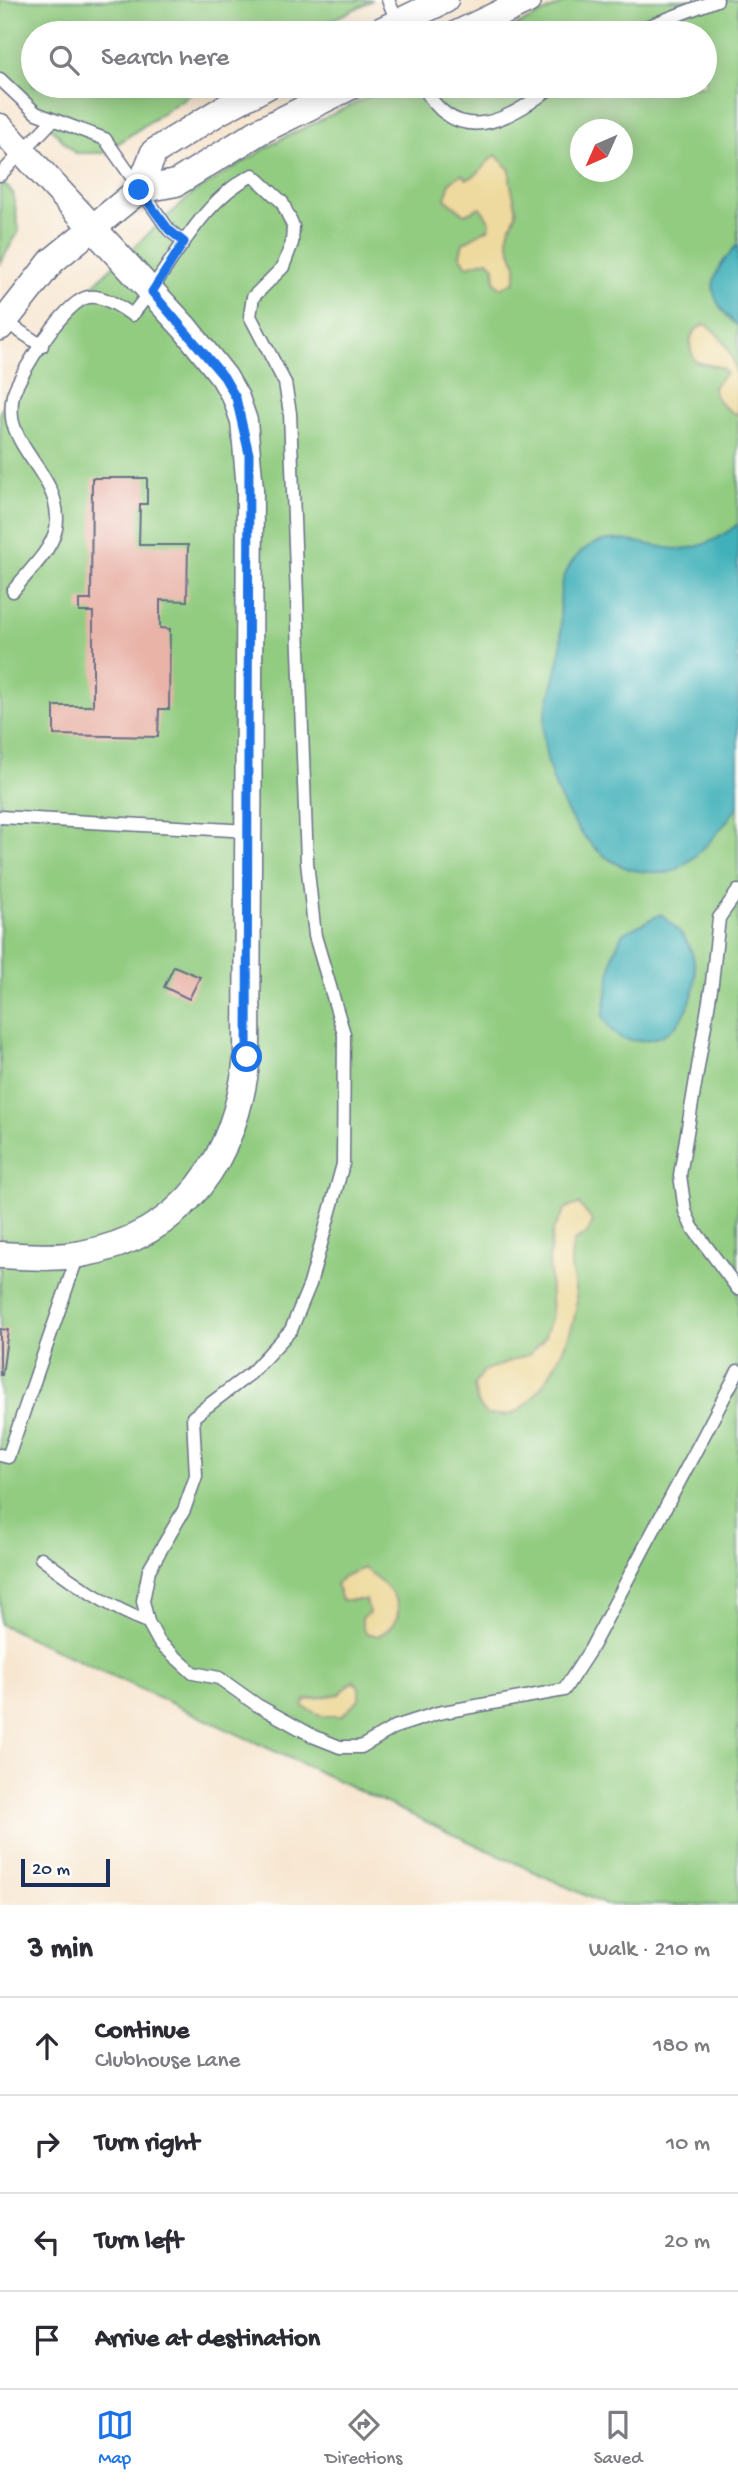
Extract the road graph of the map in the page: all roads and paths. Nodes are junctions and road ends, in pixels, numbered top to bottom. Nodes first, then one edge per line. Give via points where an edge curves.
1 (444, 0) edge
2 (528, 0) edge
3 (717, 0) edge
4 (393, 21) edge
5 (484, 21) edge
6 (662, 21) edge
7 (0, 79) edge
8 (246, 98) edge
9 (327, 98) edge
10 (432, 98) edge
11 (537, 98) edge
12 (53, 120) junction
13 (0, 127) edge
14 (23, 151) junction
15 (0, 176) edge
16 (139, 190) junction
17 (94, 226) junction
18 (184, 242) junction
19 (152, 292) junction
20 (1, 322) edge
21 (42, 346) junction
22 (13, 591) dead end
23 (0, 817) edge
24 (249, 831) junction
25 (738, 891) edge
26 (0, 1255) edge
27 (78, 1255) junction
28 (738, 1289) edge
29 (738, 1371) edge
30 (0, 1455) edge
31 (41, 1558) dead end
32 (148, 1622) junction

1 - 4 street
2 - 5 street
3 - 6 lane
7 - 12 lane via 36,113
8 - 16 street via 154,152
9 - 16 street via 260,131 176,183
10 - 11 lane via 441,112 463,124 492,123
12 - 14 lane
12 - 16 lane via 105,139
13 - 14 street
14 - 15 lane
14 - 17 street
16 - 17 street
16 - 18 lane
17 - 19 street
17 - 20 street via 52,261
18 - 19 lane
18 - 32 lane via 235,184 253,175 282,202 293,226 283,267 253,297 250,316 285,383 290,413 307,862 315,936 344,1034 344,1130 339,1177 310,1284 291,1330 251,1373 193,1417 195,1476 184,1510 149,1570 144,1601
19 - 21 lane via 132,315 116,304 89,297 76,302
19 - 24 street via 224,377 244,421 250,489
20 - 21 lane
21 - 22 lane via 13,395 13,423 49,483 57,520 50,545
23 - 24 lane
24 - 27 street via 247,1057 243,1091 225,1149 192,1196 153,1228
25 - 28 lane via 719,918 680,1175 692,1227
26 - 27 street
27 - 30 lane via 8,1457
29 - 32 lane via 590,1650 564,1690 438,1713 395,1727 361,1747 340,1747 315,1737 219,1678 193,1673 159,1642
31 - 32 lane via 123,1613

